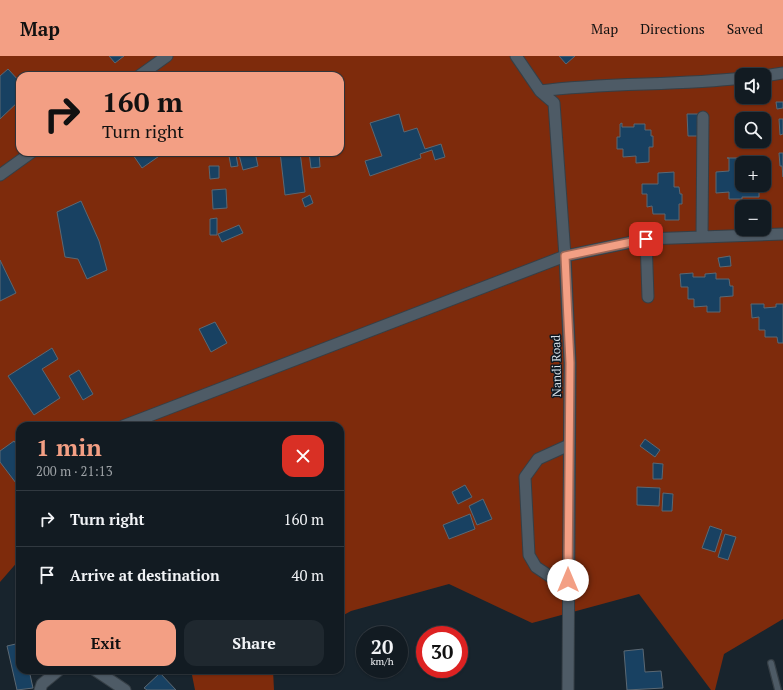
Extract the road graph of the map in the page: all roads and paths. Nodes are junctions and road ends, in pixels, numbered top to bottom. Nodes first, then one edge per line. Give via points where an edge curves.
1 (168, 56) edge
2 (516, 56) edge
3 (145, 72) edge
4 (783, 73) edge
5 (771, 75) edge
6 (735, 79) edge
7 (540, 91) junction
8 (703, 117) dead end
9 (26, 156) edge
10 (0, 175) edge
11 (783, 234) edge
12 (702, 237) junction
13 (646, 239) junction
14 (565, 256) junction
15 (648, 297) dead end
16 (133, 422) edge
17 (569, 445) junction
18 (568, 580) junction
19 (771, 662) dead end
20 (53, 674) edge
21 (102, 674) edge
22 (40, 690) edge
23 (125, 690) edge
24 (568, 690) edge
25 (778, 690) edge

1 - 3 street
2 - 7 street, Nandi Road
4 - 5 street
6 - 7 street via 568,87
7 - 14 street, Nandi Road via 554,103
8 - 12 street
9 - 10 street
11 - 12 street
12 - 13 street
13 - 14 street
13 - 15 street
14 - 16 street
14 - 17 street, Nandi Road via 570,363
17 - 18 street, Nandi Road
17 - 18 street via 538,459 525,477 529,555 536,567 554,579
18 - 24 street, Nandi Road
19 - 25 lane
20 - 22 street via 42,684
21 - 23 street

